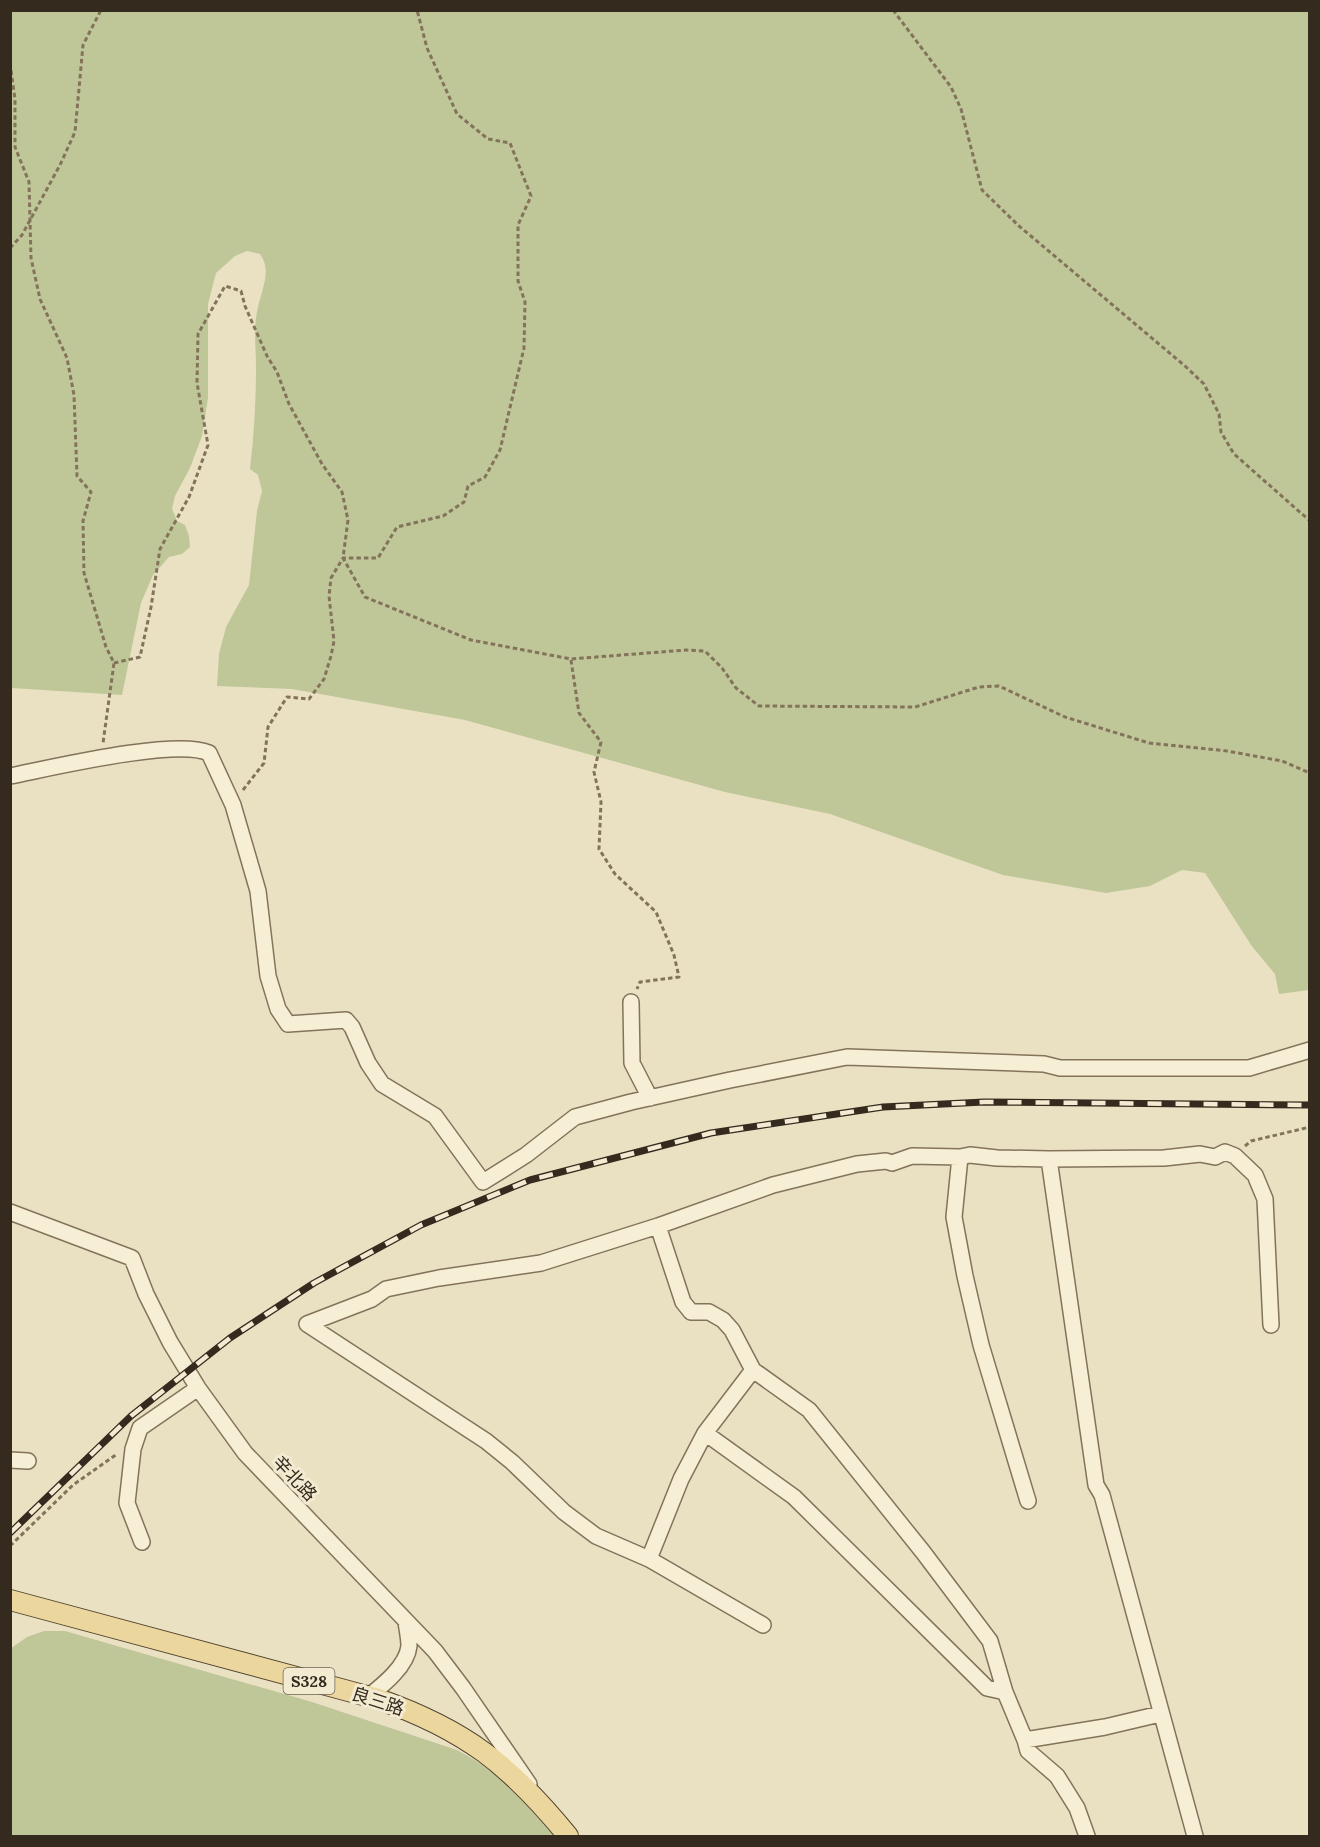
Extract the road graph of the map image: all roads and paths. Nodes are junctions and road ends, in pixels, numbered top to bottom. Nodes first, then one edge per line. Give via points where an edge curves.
1 (101, 10) edge
2 (417, 10) edge
3 (893, 10) edge
4 (10, 63) edge
5 (29, 223) junction
6 (10, 248) edge
7 (1310, 521) edge
8 (343, 558) junction
9 (571, 659) junction
10 (114, 663) junction
11 (100, 759) junction
12 (1310, 773) edge
13 (10, 776) edge
14 (236, 814) junction
15 (632, 1002) joint
16 (1310, 1050) edge
17 (650, 1098) junction
18 (1310, 1127) edge
19 (1235, 1156) junction
20 (960, 1157) junction
21 (1049, 1159) junction
22 (10, 1212) edge
23 (658, 1226) junction
24 (1271, 1325) dead end
25 (753, 1370) junction
26 (198, 1388) junction
27 (705, 1433) junction
28 (136, 1441) junction
29 (10, 1460) edge
30 (28, 1461) dead end
31 (1028, 1501) dead end
32 (142, 1542) dead end
33 (10, 1546) edge
34 (649, 1559) junction
35 (10, 1600) edge
36 (406, 1622) junction
37 (763, 1625) dead end
38 (1005, 1692) junction
39 (368, 1697) junction
40 (1160, 1714) junction
41 (1025, 1740) junction
42 (542, 1804) junction
43 (568, 1836) edge
44 (1086, 1836) edge
45 (1195, 1836) edge

1 - 5 path via 83,45 75,132
2 - 8 path via 427,48 457,114 488,139 510,143 531,196 518,225 518,281 525,302 524,348 500,450 485,477 468,486 464,502 443,516 397,527 378,558
3 - 7 path via 951,87 982,190 1204,384 1219,414 1221,432 1234,454
4 - 5 path via 15,147 29,182
5 - 6 path
5 - 10 path via 31,258 40,299 67,358 74,395 77,476 91,492 83,521 84,573
8 - 9 path via 365,597 471,639
8 - 10 path via 348,520 342,492 289,404 240,291 225,286 198,334 198,383 208,445 189,497 160,549 140,657
8 - 14 path via 331,578 334,641 324,679 309,699 287,697 268,728 264,763 243,790
9 - 12 path via 705,651 736,688 759,706 915,707 979,687 999,686 1065,717 1149,743 1282,761
9 - 15 path via 579,712 600,742 594,772 601,802 599,849 615,874 656,912 675,955 679,977 640,982
10 - 11 path
11 - 13 street
11 - 14 street via 183,748 209,753
14 - 17 street via 258,891 268,976 278,1009 288,1023 346,1020 382,1084 435,1116 483,1182 575,1117
15 - 17 street via 632,1063
16 - 17 street via 1250,1068 1060,1068 1044,1064 847,1058
18 - 19 path via 1251,1141
19 - 21 street via 1224,1152 1215,1157 1200,1154
19 - 24 street via 1256,1175 1265,1199
20 - 21 street
20 - 23 street via 912,1156 892,1163 857,1164 773,1185
20 - 31 street via 954,1217 965,1276
21 - 40 street via 1096,1485 1102,1495
22 - 26 street, 辛北路 via 132,1258 161,1326
23 - 25 street via 683,1302 691,1312 709,1312 723,1320
23 - 34 street via 541,1263 386,1289 372,1299 307,1324 486,1441 596,1536
25 - 27 street
25 - 38 street via 809,1410 923,1552 990,1641
26 - 28 street via 140,1428
26 - 36 street, 辛北路 via 245,1453
27 - 34 street via 681,1479
27 - 38 street via 794,1497 987,1688
28 - 32 street via 127,1503
28 - 33 path via 73,1485
29 - 30 street
34 - 37 street
35 - 39 main road, 良三路 / S328
36 - 39 street via 409,1646 404,1661
36 - 42 street, 辛北路 via 464,1688
38 - 41 street
39 - 42 main road, 良三路 / S328 via 460,1735 496,1760
40 - 41 street
40 - 45 street
41 - 44 street via 1028,1751 1057,1776 1077,1808
42 - 43 main road, 良三路 / S328

